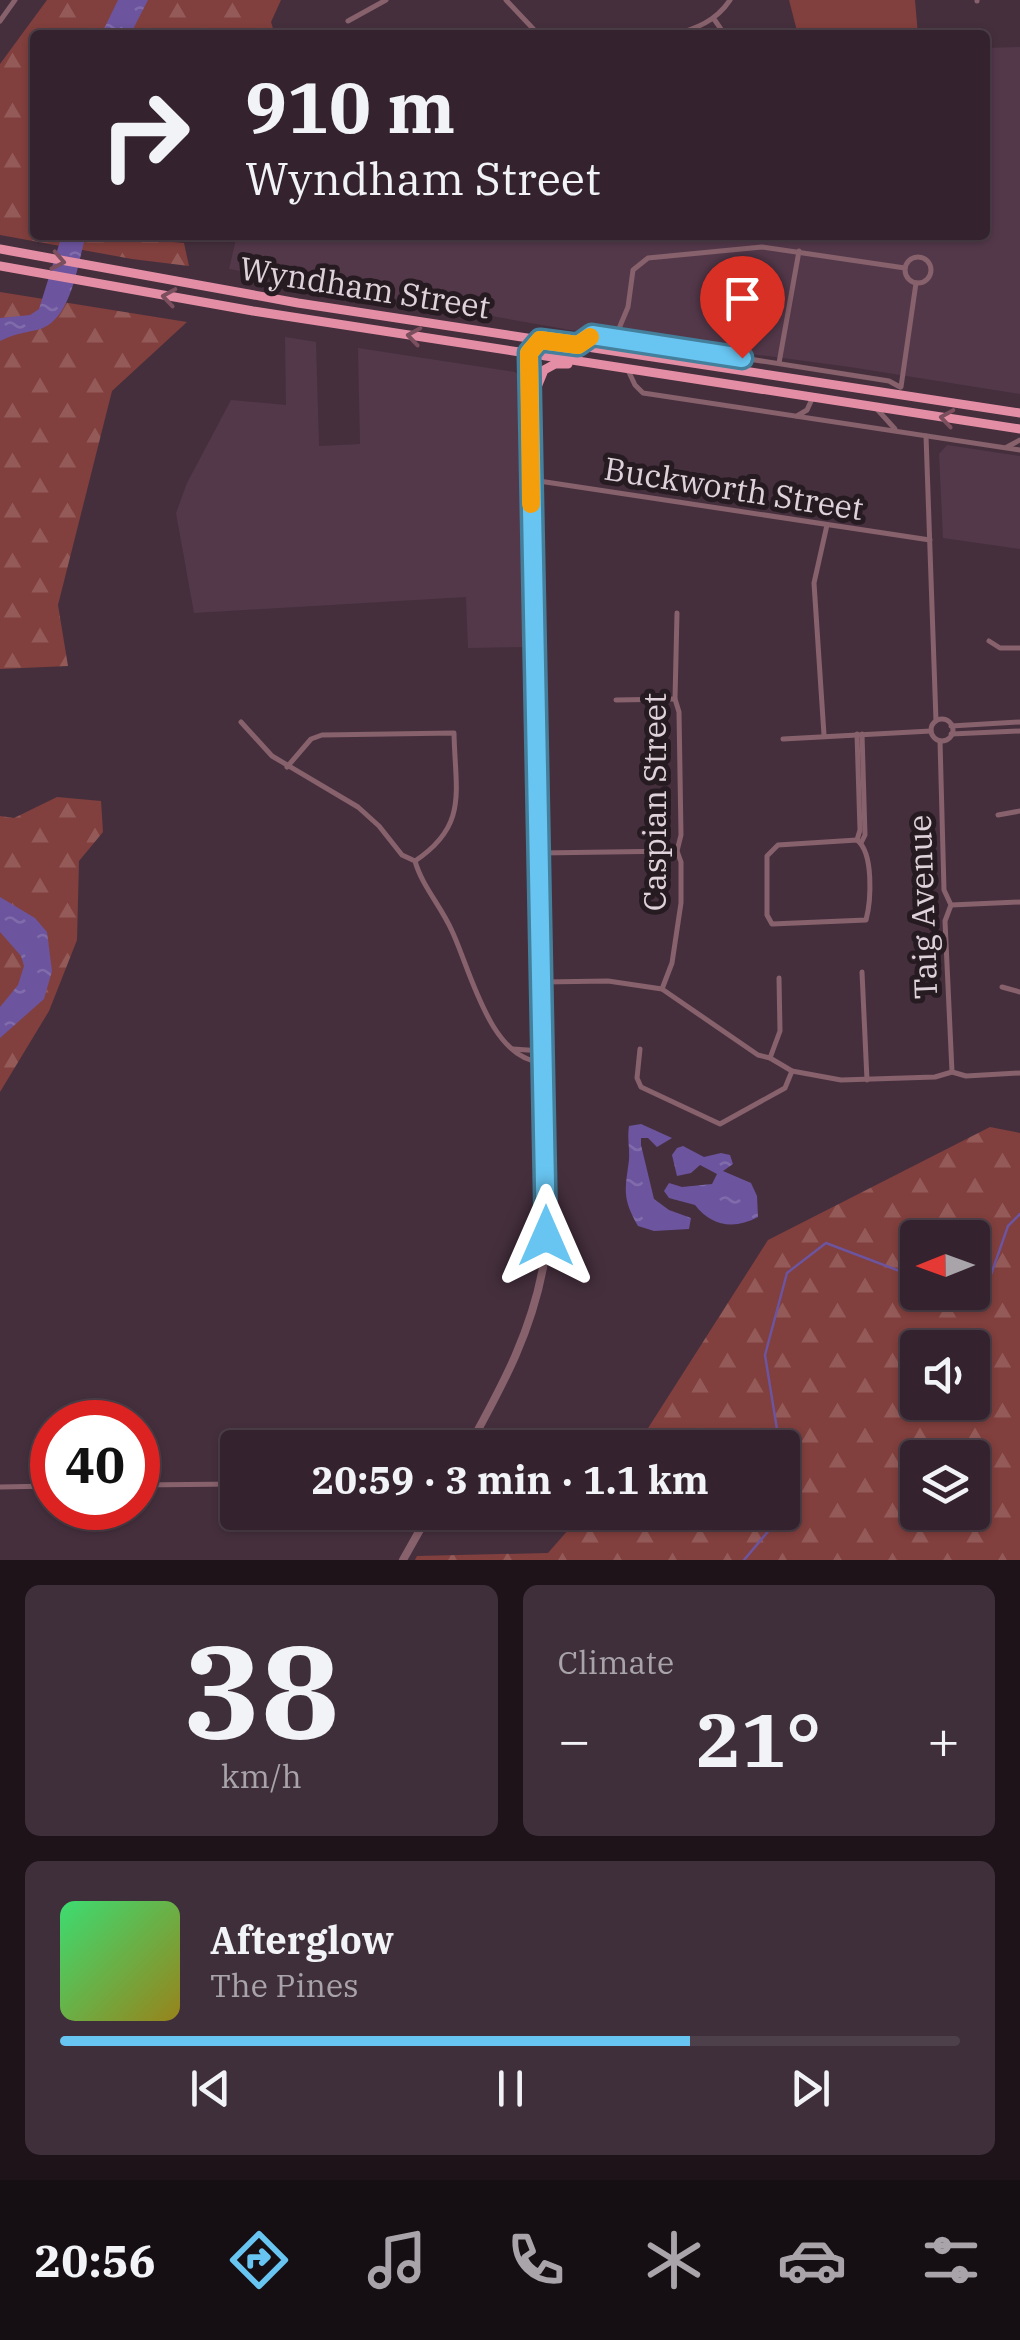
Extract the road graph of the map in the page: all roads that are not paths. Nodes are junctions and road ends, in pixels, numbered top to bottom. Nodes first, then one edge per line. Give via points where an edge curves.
1 (15, 0) edge
2 (386, 0) edge
3 (506, 0) edge
4 (730, 0) edge
5 (714, 19) junction
6 (0, 21) edge
7 (348, 21) dead end
8 (534, 30) edge
9 (691, 30) edge
10 (722, 30) edge
11 (0, 250) edge
12 (799, 252) junction
13 (0, 266) edge
14 (905, 268) junction
15 (916, 283) junction
16 (213, 288) junction
17 (298, 303) junction
18 (227, 306) junction
19 (314, 320) junction
20 (428, 323) junction
21 (615, 338) junction
22 (550, 341) junction
23 (578, 345) junction
24 (533, 356) junction
25 (779, 363) junction
26 (626, 368) junction
27 (812, 382) junction
28 (826, 384) junction
29 (537, 386) junction
30 (900, 391) junction
31 (814, 397) junction
32 (828, 399) junction
33 (875, 406) junction
34 (996, 410) junction
35 (1020, 413) edge
36 (797, 416) junction
37 (1020, 429) edge
38 (897, 432) junction
39 (926, 436) junction
40 (1020, 440) edge
41 (1005, 448) junction
42 (1020, 450) edge
43 (534, 481) junction
44 (827, 524) junction
45 (930, 540) junction
46 (676, 613) dead end
47 (989, 641) dead end
48 (1020, 648) edge
49 (675, 699) junction
50 (616, 700) dead end
51 (936, 721) junction
52 (241, 722) dead end
53 (1020, 722) edge
54 (951, 726) junction
55 (931, 731) junction
56 (1020, 731) edge
57 (859, 734) junction
58 (952, 734) junction
59 (824, 735) junction
60 (783, 739) dead end
61 (940, 741) junction
62 (287, 767) junction
63 (1020, 811) edge
64 (998, 816) dead end
65 (859, 842) junction
66 (677, 851) junction
67 (540, 853) junction
68 (415, 861) junction
69 (1020, 902) edge
70 (951, 905) junction
71 (862, 972) dead end
72 (779, 978) dead end
73 (543, 982) junction
74 (1002, 987) dead end
75 (662, 989) junction
76 (1020, 992) edge
77 (510, 1048) junction
78 (640, 1049) dead end
79 (544, 1051) junction
80 (770, 1058) junction
81 (544, 1062) junction
82 (792, 1071) junction
83 (952, 1072) junction
84 (1020, 1073) edge
85 (867, 1080) junction
86 (478, 1430) edge
87 (220, 1484) edge
88 (160, 1485) edge
89 (30, 1486) edge
90 (0, 1487) edge
91 (420, 1530) edge
92 (403, 1560) edge

1 - 6 street
2 - 7 street
3 - 8 street
4 - 5 street
5 - 9 street
5 - 10 street
11 -> 16 highway, Wyndham Street
12 - 14 street
12 - 21 street via 742,246 648,258 633,270
12 - 25 street
18 -> 13 highway, Wyndham Street
14 - 15 street
14 - 15 street via 914,258 928,262 930,276
15 - 30 street
16 - 17 highway, Wyndham Street
16 - 18 highway
17 - 19 highway
17 - 20 highway, Wyndham Street
18 - 19 highway, Wyndham Street
24 -> 19 highway, Wyndham Street
20 - 22 highway, Wyndham Street
20 - 24 highway
21 - 23 street via 592,335
21 - 25 street
22 - 23 highway, Wyndham Street
22 - 24 highway via 540,340
23 - 27 highway, Wyndham Street
24 - 26 highway, Wyndham Street
24 - 29 street
24 - 43 street
25 - 30 street via 889,381
26 - 29 highway via 554,364
26 - 31 highway, Wyndham Street
26 - 36 street via 643,393
27 - 28 highway, Wyndham Street
27 - 31 highway
28 - 30 highway, Wyndham Street
28 - 32 highway
29 - 43 street
30 - 34 highway, Wyndham Street
31 - 32 highway, Wyndham Street
31 - 36 street
32 - 33 highway, Wyndham Street
37 -> 33 highway, Wyndham Street
33 - 38 street
34 - 35 highway
34 - 35 highway, Wyndham Street
36 - 38 street
38 - 39 street
39 - 41 street
39 - 45 street
40 - 41 street
41 - 42 street
43 - 44 street, Buckworth Street
43 - 67 street
44 - 45 street, Buckworth Street
44 - 59 street via 814,583
45 - 51 street
46 - 49 street, Caspian Street
47 - 48 street
49 - 50 street
49 - 66 street, Caspian Street
51 - 54 street
51 - 55 street
52 - 62 street
53 - 54 street
54 - 58 street
55 - 57 street
55 - 61 street
56 - 58 street
57 - 59 street
57 - 65 street via 865,835
58 - 61 street
59 - 60 street
61 - 70 street, Taig Avenue via 944,890
62 - 68 street via 358,807
62 - 68 street via 322,736 454,733 456,814 441,839
63 - 64 street
65 - 65 street via 868,856 866,920 772,924 767,856 773,847
66 - 67 street
66 - 75 street, Caspian Street via 681,903
67 - 73 street
68 - 77 street
69 - 70 street
70 - 83 street, Taig Avenue via 945,922
71 - 85 street
72 - 80 street via 780,1030
73 - 75 street
73 - 79 street
74 - 76 street
75 - 80 street
77 - 79 street
77 - 81 street via 524,1060
78 - 82 street via 642,1087 720,1124 781,1090
79 - 81 street
80 - 82 street
81 - 86 street via 541,1281 513,1367
82 - 85 street
83 - 84 street
83 - 85 street
87 - 88 street
89 - 90 street
91 - 92 street

